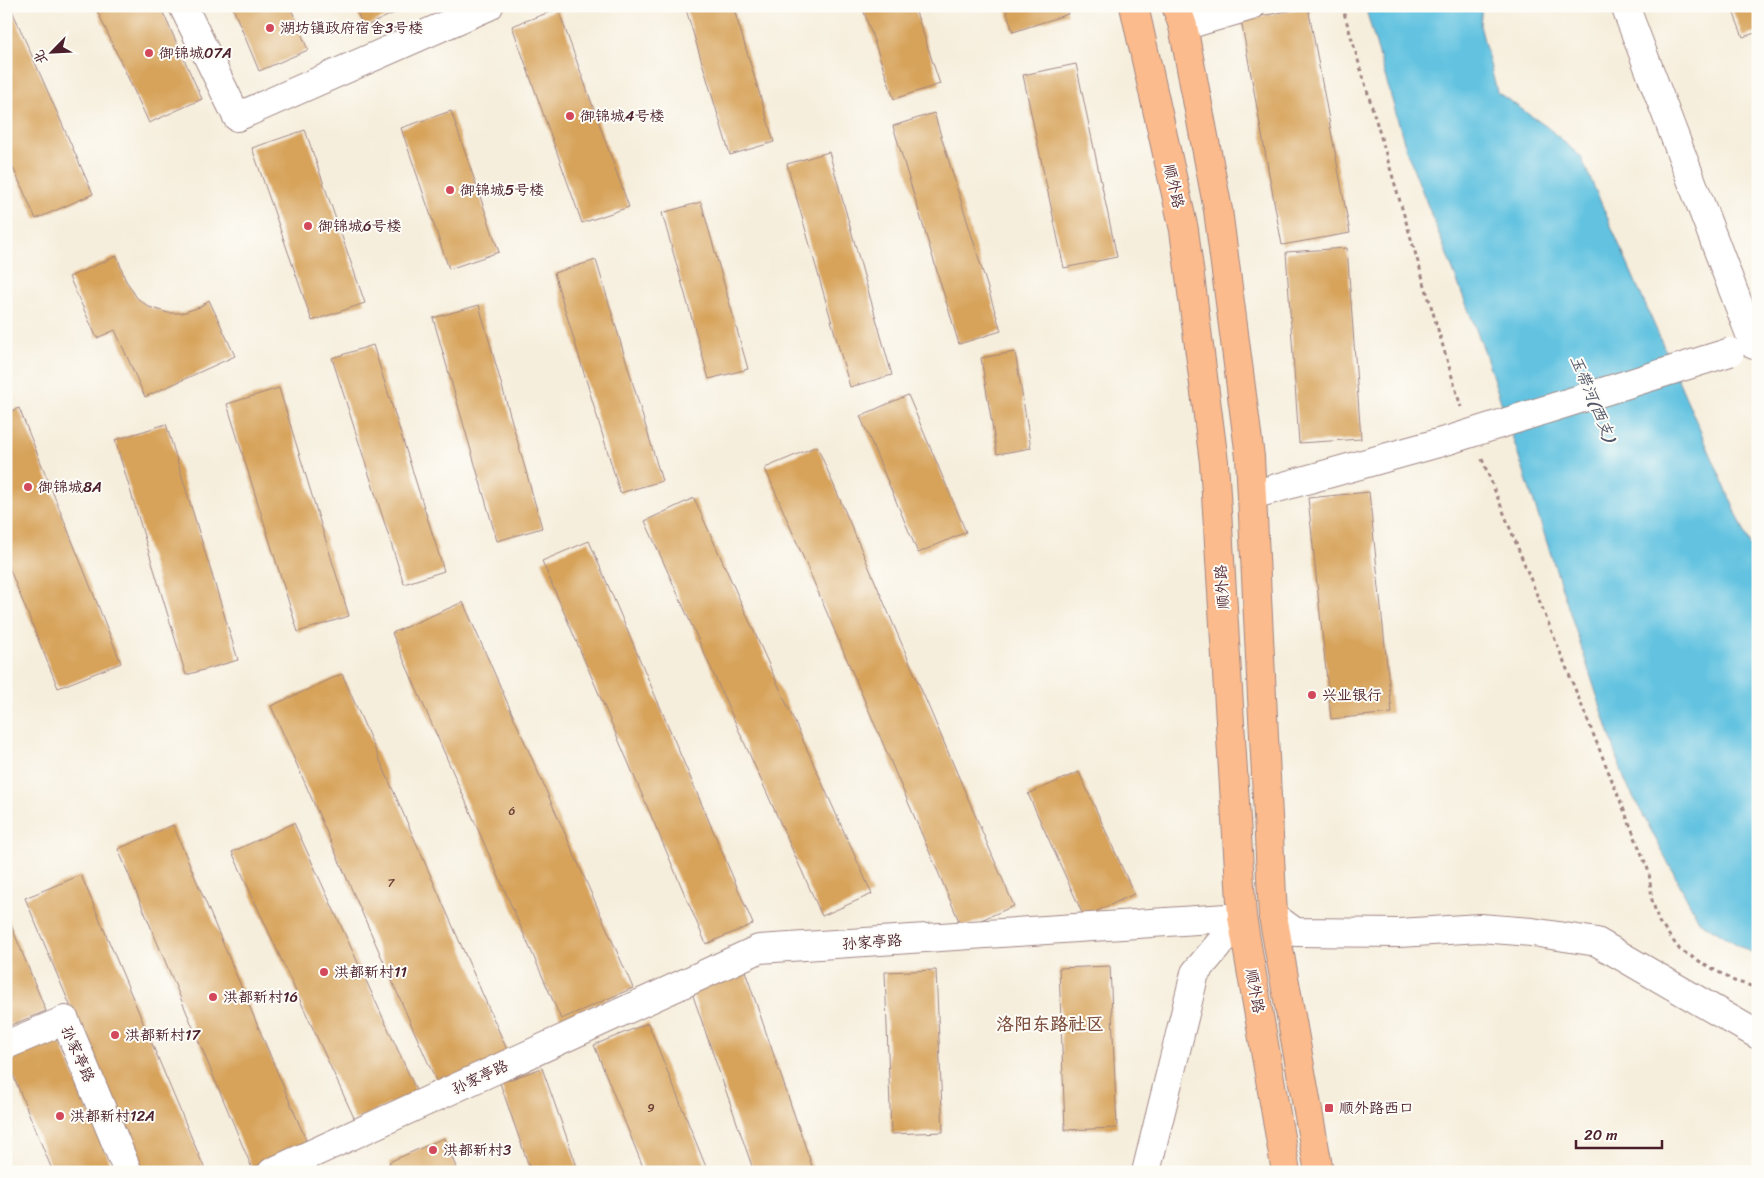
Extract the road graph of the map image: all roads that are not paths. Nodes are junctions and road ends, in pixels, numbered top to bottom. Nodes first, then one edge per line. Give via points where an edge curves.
1 (183, 6) edge
2 (489, 6) edge
3 (1134, 6) edge
4 (1251, 6) edge
5 (1625, 6) edge
6 (1180, 16) edge
7 (1747, 347) edge
8 (1252, 495) junction
9 (1273, 916) junction
10 (1242, 917) junction
11 (1758, 1035) edge
12 (6, 1046) edge
13 (128, 1172) edge
14 (272, 1172) edge
15 (1146, 1172) edge
16 (1286, 1172) edge
17 (1319, 1172) edge

1 - 2 street via 237,117
3 - 10 main road, 顺外路 via 1184,230 1214,462
4 - 6 street
5 - 7 street
6 - 8 main road, 顺外路 via 1218,210 1248,438
7 - 8 street, bridge via 1449,440
8 - 9 main road, 顺外路
9 - 11 street via 1295,932 1480,928 1597,942
9 - 17 main road, 顺外路
10 - 14 street, 孙家亭路 via 759,949
10 - 15 street via 1196,973
10 - 16 main road, 顺外路
12 - 13 street, 孙家亭路 via 65,1020

